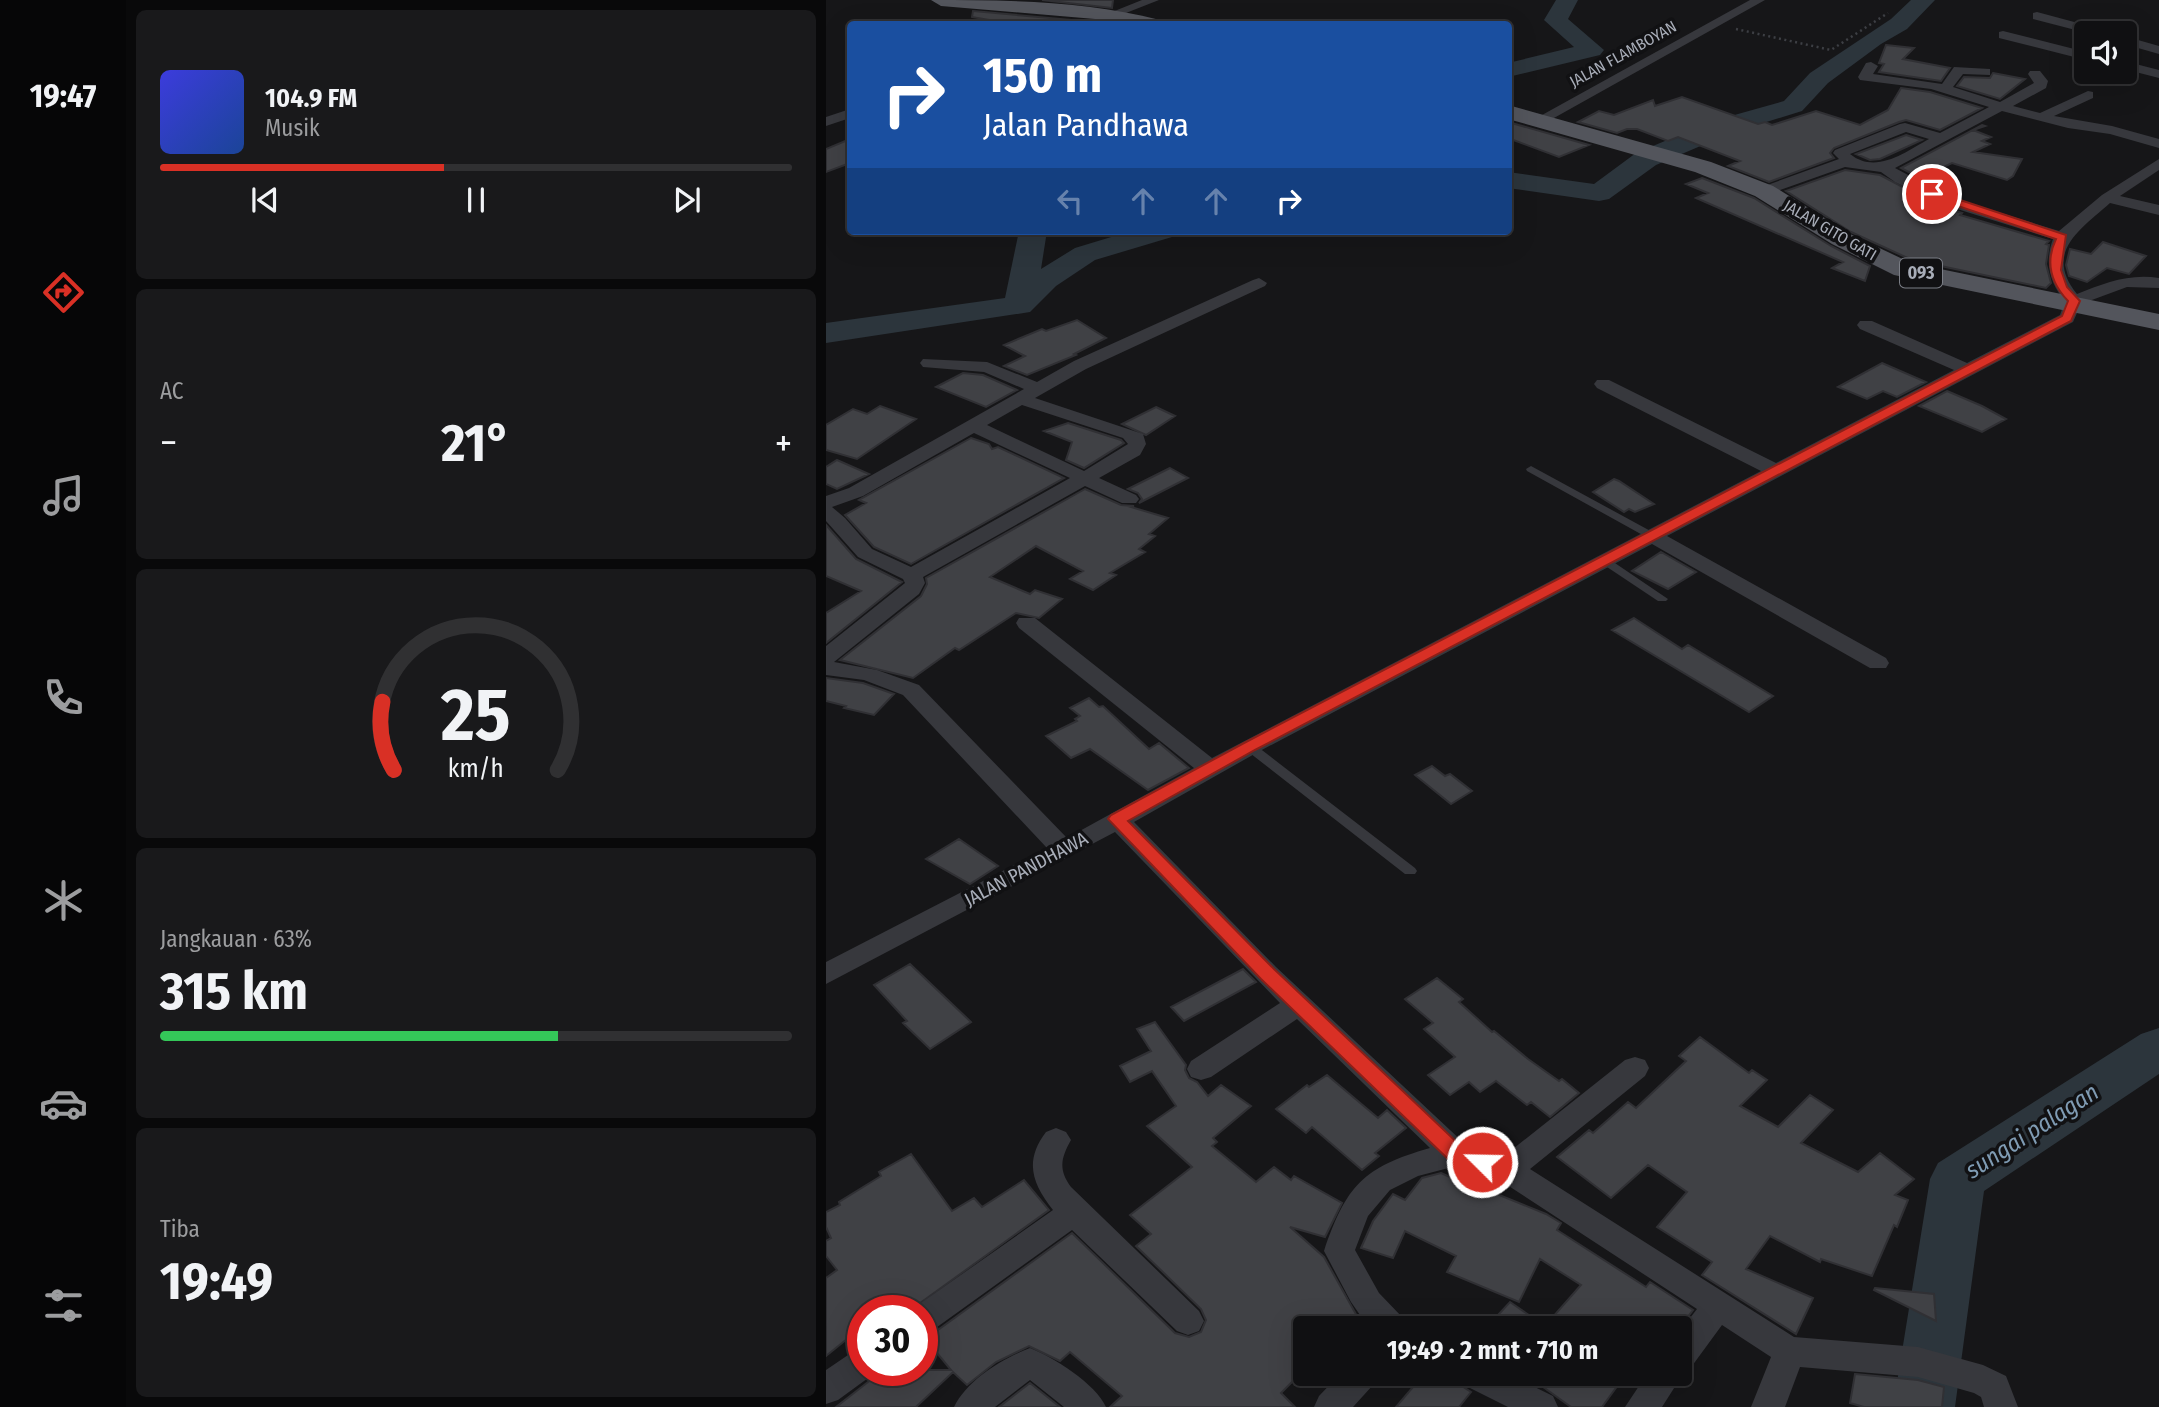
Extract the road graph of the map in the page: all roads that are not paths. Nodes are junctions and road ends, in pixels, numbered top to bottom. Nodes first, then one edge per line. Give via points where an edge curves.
1 (941, 0) edge
2 (1153, 0) edge
3 (1759, 0) edge
4 (1113, 15) junction
5 (2038, 16) dead end
6 (1096, 21) edge
7 (1140, 21) edge
8 (2074, 26) edge
9 (2003, 35) dead end
10 (2137, 44) edge
11 (2159, 50) edge
12 (2074, 53) edge
13 (1871, 66) dead end
14 (2137, 68) edge
15 (1985, 72) dead end
16 (2035, 74) dead end
17 (2159, 74) edge
18 (1945, 89) junction
19 (2088, 95) dead end
20 (2003, 107) junction
21 (1512, 113) edge
22 (847, 114) edge
23 (2042, 117) junction
24 (1540, 120) junction
25 (826, 122) edge
26 (1942, 138) junction
27 (2159, 144) edge
28 (1853, 162) junction
29 (2159, 163) edge
30 (1885, 168) junction
31 (1765, 191) junction
32 (2107, 198) junction
33 (2159, 210) edge
34 (2062, 237) junction
35 (2159, 283) edge
36 (1259, 284) dead end
37 (2074, 303) junction
38 (2159, 322) edge
39 (1866, 325) dead end
40 (929, 363) dead end
41 (1970, 371) junction
42 (1603, 384) dead end
43 (1039, 390) junction
44 (1021, 399) junction
45 (972, 425) junction
46 (1531, 469) dead end
47 (1775, 470) junction
48 (1087, 478) junction
49 (1129, 499) dead end
50 (826, 503) edge
51 (826, 512) edge
52 (1652, 536) junction
53 (1605, 561) junction
54 (912, 575) junction
55 (1662, 599) dead end
56 (1027, 623) dead end
57 (826, 657) edge
58 (1878, 663) dead end
59 (826, 668) edge
60 (1250, 747) junction
61 (1210, 769) junction
62 (1117, 819) junction
63 (1064, 850) junction
64 (1410, 871) dead end
65 (826, 974) edge
66 (1298, 1004) junction
67 (1635, 1068) dead end
68 (1201, 1069) dead end
69 (1056, 1140) dead end
70 (1456, 1154) junction
71 (1508, 1170) junction
72 (1073, 1212) junction
73 (1717, 1307) junction
74 (938, 1309) edge
75 (1380, 1316) edge
76 (1188, 1321) dead end
77 (1692, 1340) edge
78 (1789, 1351) junction
79 (1918, 1362) joint
80 (847, 1374) edge
81 (1350, 1386) edge
82 (1500, 1386) edge
83 (1658, 1386) edge
84 (826, 1389) edge
85 (971, 1407) edge
86 (1088, 1407) edge
87 (1331, 1407) edge
88 (1541, 1407) edge
89 (1642, 1407) edge
90 (1768, 1407) edge
91 (2001, 1407) edge

1 - 4 main road
2 - 4 street
3 - 24 street, JALAN FLAMBOYAN
4 - 6 street
4 - 7 main road
5 - 8 street
9 - 12 street
10 - 11 street
13 - 18 street via 1865,77
14 - 17 street
15 - 18 street via 1959,70
16 - 20 street via 2041,85
18 - 20 street
19 - 23 street
20 - 23 street
20 - 26 street
21 - 24 main road, JALAN GITO GATI / 093
22 - 25 street
23 - 27 street
24 - 31 main road, JALAN GITO GATI / 093 via 1703,167
26 - 28 street via 1905,127 1840,153
26 - 30 street
28 - 30 street
28 - 31 street
29 - 32 street
30 - 34 street via 1932,194
31 - 37 main road, JALAN GITO GATI / 093 via 1886,262
32 - 33 street
32 - 34 street
34 - 37 street via 2056,270
35 - 37 street via 2126,282
36 - 43 street via 1080,365
37 - 38 main road, JALAN GITO GATI / 093
37 - 41 street, JALAN PANDHAWA via 2067,318
39 - 41 street
40 - 43 street via 987,367
41 - 47 street, JALAN PANDHAWA
42 - 47 street
43 - 44 street
44 - 45 street
44 - 48 street via 1136,438 1133,451
45 - 48 street
45 - 50 street via 856,492
46 - 52 lane
47 - 52 street, JALAN PANDHAWA
48 - 49 street
48 - 54 street
51 - 54 street via 863,552
52 - 53 street, JALAN PANDHAWA
52 - 58 street
53 - 55 lane
53 - 60 street, JALAN PANDHAWA
54 - 57 street via 912,590
56 - 61 street
59 - 63 street via 863,671 911,690
60 - 61 street, JALAN PANDHAWA
60 - 64 lane
61 - 62 street, JALAN PANDHAWA
62 - 63 street, JALAN PANDHAWA
62 - 66 street
63 - 65 street, JALAN PANDHAWA
66 - 68 street
66 - 70 street
67 - 71 street
69 - 72 street via 1048,1148 1046,1173
70 - 71 street
70 - 75 street via 1410,1163 1377,1182 1349,1219 1339,1251
71 - 73 street
72 - 74 street
72 - 76 street
73 - 77 street
73 - 78 street
78 - 79 street
78 - 90 street
79 - 91 street via 1994,1387
80 - 84 street
81 - 87 street
82 - 88 street
83 - 89 street
85 - 86 street via 1008,1375 1030,1363

